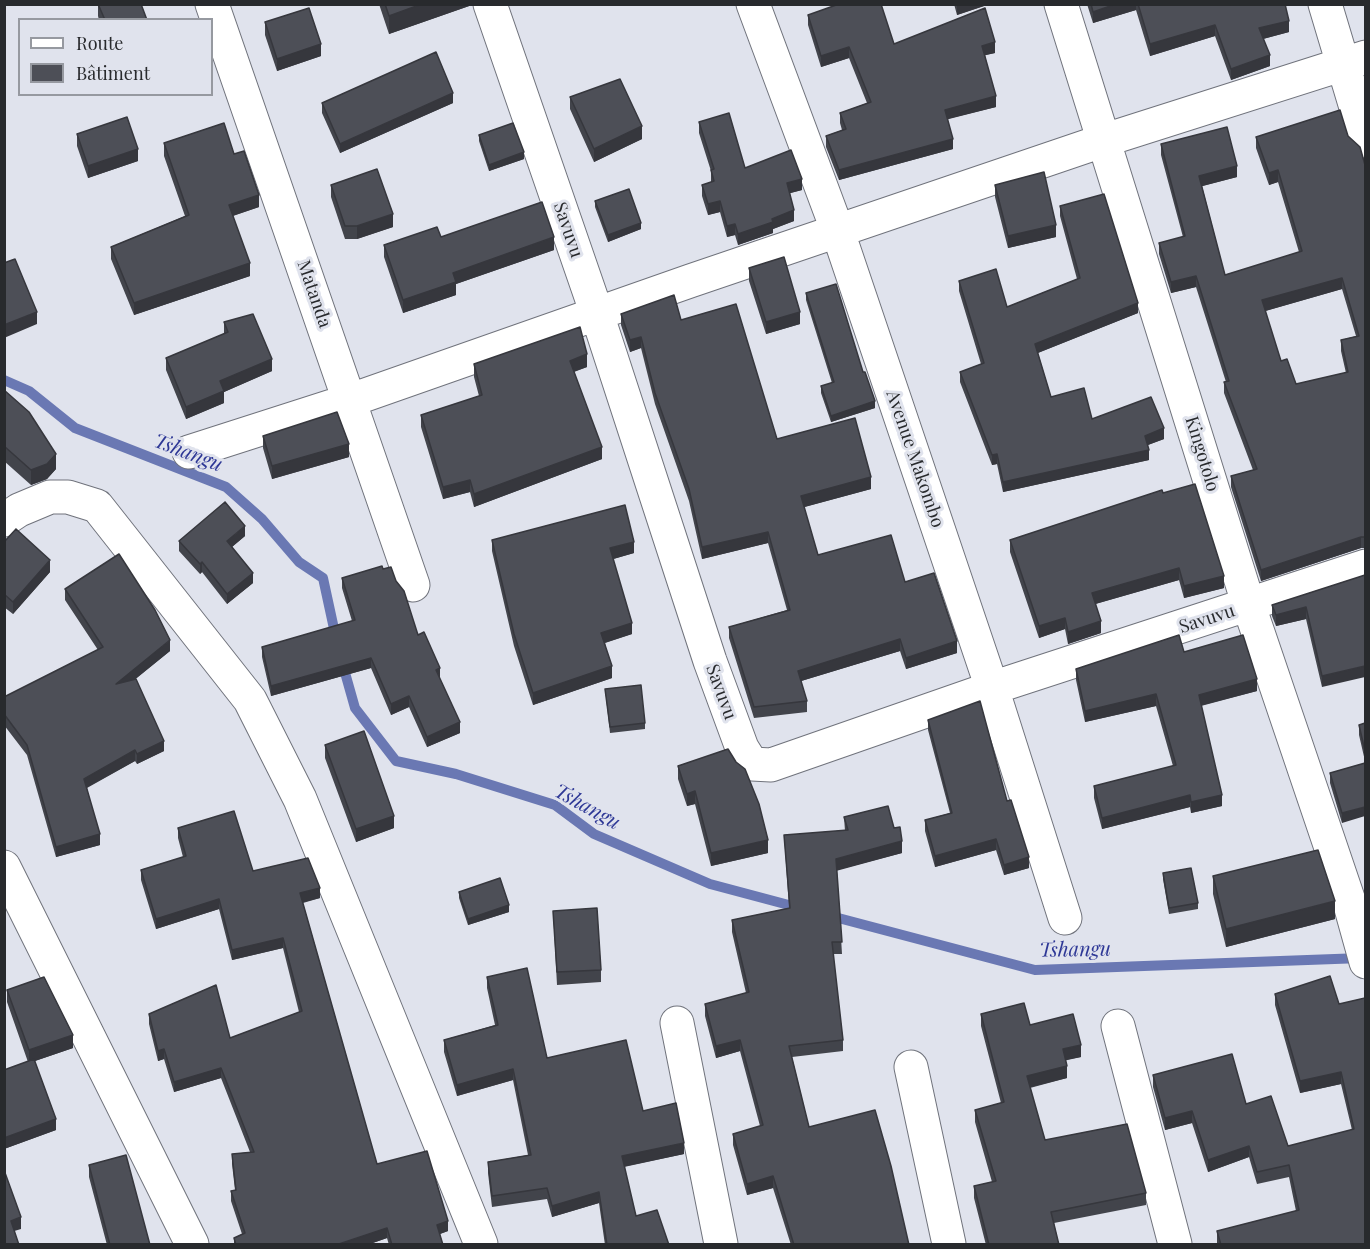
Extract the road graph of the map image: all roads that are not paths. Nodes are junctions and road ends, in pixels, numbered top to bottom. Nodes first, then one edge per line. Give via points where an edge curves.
1 (212, 4) edge
2 (490, 4) edge
3 (753, 4) edge
4 (1061, 4) edge
5 (1325, 4) edge
6 (1354, 60) edge
7 (1105, 140) junction
8 (1365, 141) edge
9 (838, 232) junction
10 (597, 314) junction
11 (351, 400) junction
12 (189, 452) dead end
13 (12, 515) edge
14 (1365, 566) edge
15 (413, 585) dead end
16 (1249, 606) junction
17 (992, 688) junction
18 (4, 867) edge
19 (1065, 918) dead end
20 (1365, 962) edge
21 (677, 1023) dead end
22 (1118, 1026) dead end
23 (911, 1067) dead end
24 (192, 1245) edge
25 (481, 1245) edge
26 (721, 1245) edge
27 (949, 1245) edge
28 (1174, 1245) edge

1 - 11 street, Matanda
2 - 10 street, Savuvu
3 - 9 street, Avenue Makombo
4 - 7 street, Kingotolo
5 - 6 street
6 - 7 street
6 - 8 street
7 - 9 street
7 - 16 street, Kingotolo
9 - 10 street
9 - 17 street, Avenue Makombo
10 - 11 street
10 - 17 street, Savuvu via 710,661 742,748 752,764 771,765
11 - 12 street
11 - 15 street, Matanda
13 - 25 street via 50,497 68,497 97,506 250,700 300,799
14 - 16 street, Savuvu
16 - 17 street, Savuvu
16 - 20 street, Kingotolo via 1349,901
17 - 19 street, Avenue Makombo
18 - 24 street
21 - 26 street
22 - 28 street
23 - 27 street

